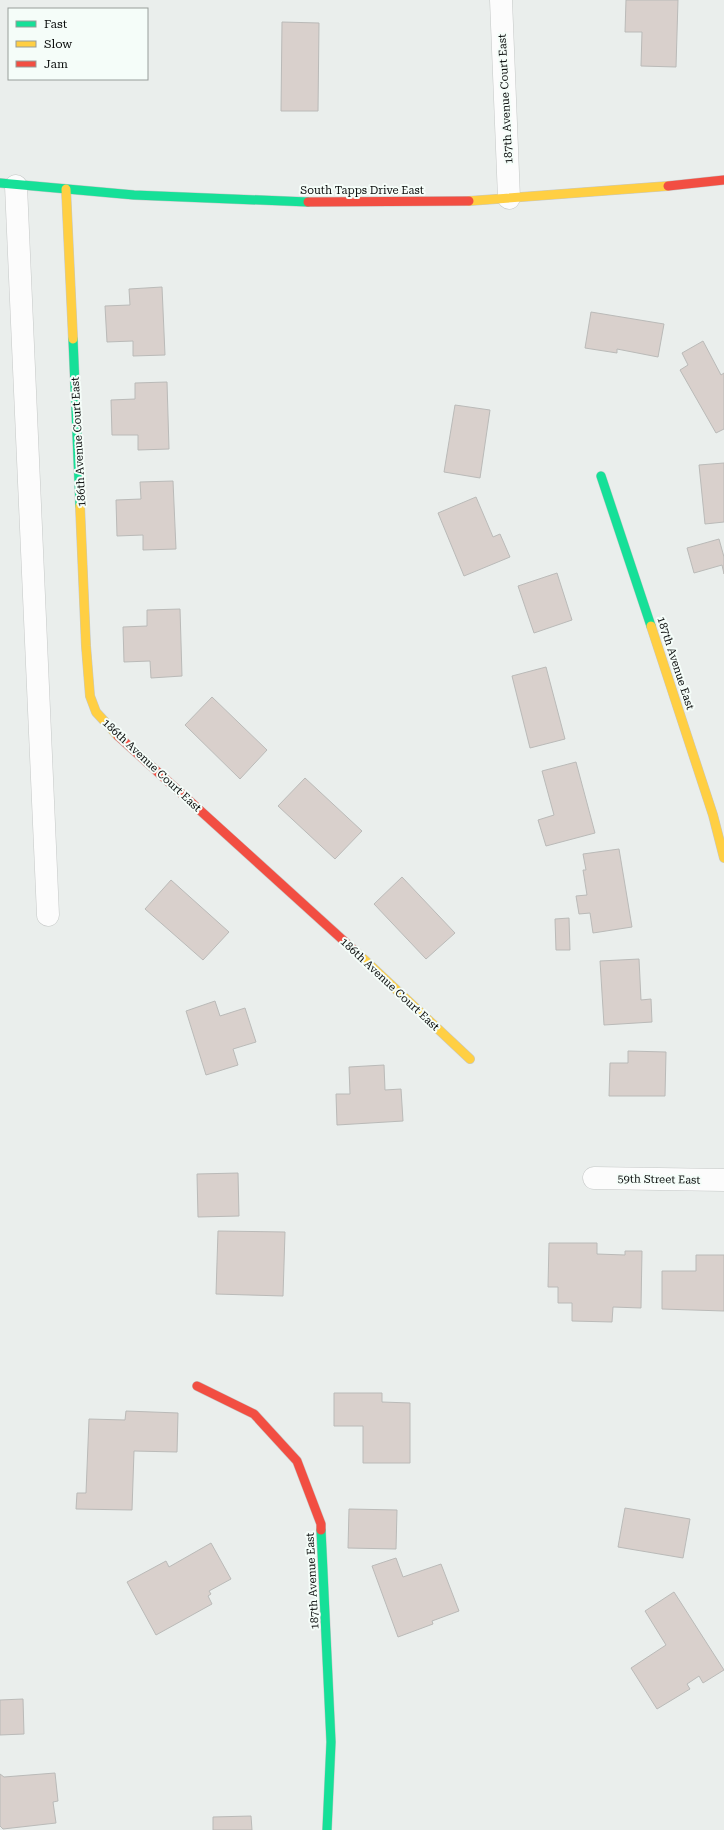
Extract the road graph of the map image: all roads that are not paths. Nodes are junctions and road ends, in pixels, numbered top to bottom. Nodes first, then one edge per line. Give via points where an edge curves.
1 (500, 0) edge
2 (724, 180) edge
3 (8, 184) edge
4 (66, 189) junction
5 (510, 198) junction
6 (601, 476) dead end
7 (719, 814) edge
8 (724, 858) edge
9 (48, 915) dead end
10 (470, 1058) dead end
11 (594, 1178) dead end
12 (724, 1180) edge
13 (197, 1386) dead end
14 (327, 1830) edge

1 - 5 street, 187th Avenue Court East
2 - 5 street, South Tapps Drive East
3 - 4 street, South Tapps Drive East
3 - 9 street
4 - 5 street, South Tapps Drive East via 134,195 300,202 462,202
4 - 10 street, 186th Avenue Court East via 86,646 90,696 96,712 109,728 403,994
6 - 7 street, 187th Avenue East
7 - 8 street, 187th Avenue East
11 - 12 street, 59th Street East
13 - 14 street, 187th Avenue East via 254,1414 297,1461 321,1524 331,1742

